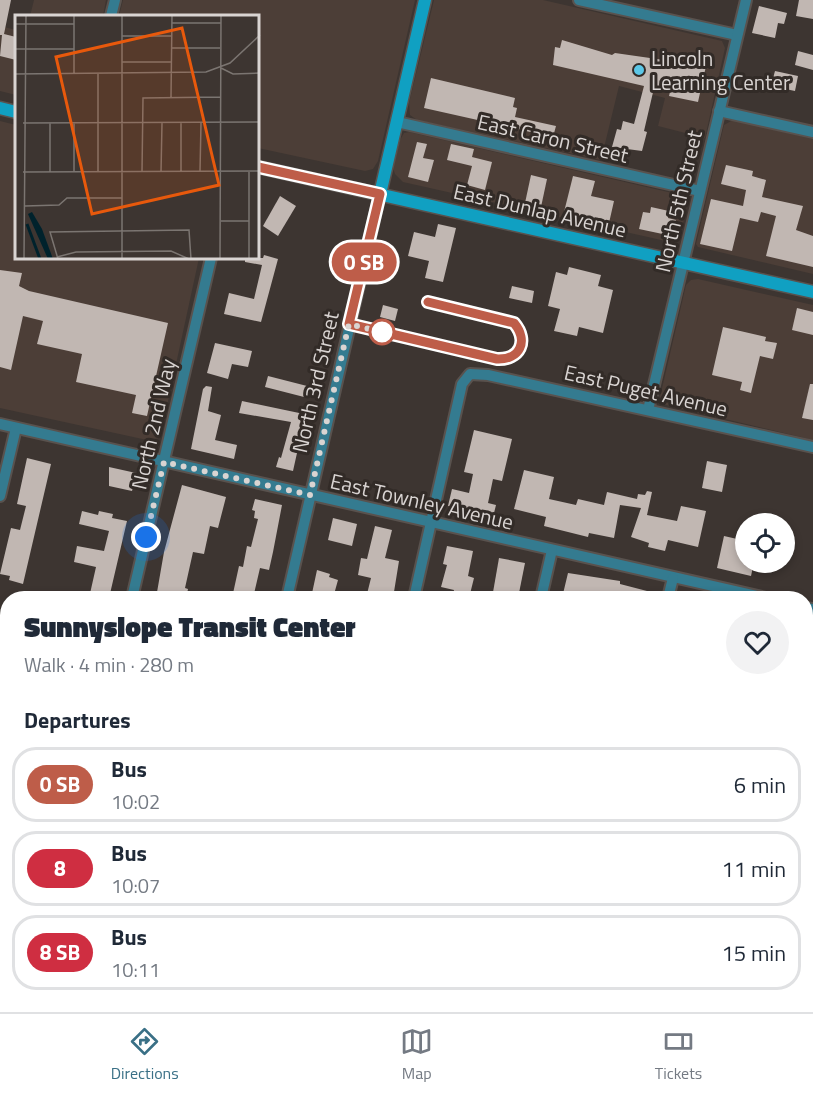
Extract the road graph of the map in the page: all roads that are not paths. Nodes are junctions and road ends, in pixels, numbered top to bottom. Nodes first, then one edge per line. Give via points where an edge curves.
1 (115, 0) edge
2 (425, 0) edge
3 (579, 0) edge
4 (746, 0) edge
5 (111, 15) edge
6 (737, 35) junction
7 (0, 108) edge
8 (719, 111) junction
9 (15, 112) edge
10 (397, 122) junction
11 (813, 132) edge
12 (260, 167) edge
13 (700, 192) junction
14 (380, 194) junction
15 (211, 260) edge
16 (684, 263) junction
17 (813, 292) edge
18 (648, 410) junction
19 (0, 424) edge
20 (16, 428) junction
21 (813, 447) edge
22 (164, 462) junction
23 (310, 495) junction
24 (0, 496) edge
25 (431, 524) junction
26 (552, 550) junction
27 (673, 578) junction
28 (134, 591) edge
29 (289, 591) edge
30 (416, 591) edge
31 (543, 591) edge
32 (670, 591) edge
33 (733, 591) edge

1 - 5 street
2 - 10 main road, North 3rd Street
3 - 6 street
4 - 6 street, North 5th Street
6 - 8 street, North 5th Street
7 - 9 main road
8 - 11 street
8 - 13 street, North 5th Street
10 - 13 street, East Caron Street
10 - 14 main road, North 3rd Street
12 - 14 main road, East Dunlap Avenue
13 - 16 street, North 5th Street
14 - 16 main road, East Dunlap Avenue
14 - 23 street, North 3rd Street
15 - 22 street, North 2nd Way
16 - 17 main road, East Dunlap Avenue
16 - 18 street, North 5th Street
18 - 21 street, East Puget Avenue
18 - 25 street, East Puget Avenue via 470,374 462,384
19 - 20 street, East Townley Avenue
20 - 22 street, East Townley Avenue
20 - 24 street
22 - 23 street, East Townley Avenue
22 - 28 street, North 2nd Way
23 - 25 street, East Townley Avenue
23 - 29 street, North 3rd Street
25 - 26 street, East Townley Avenue
25 - 30 street
26 - 27 street, East Townley Avenue
26 - 31 street
27 - 32 street
27 - 33 street, East Townley Avenue

